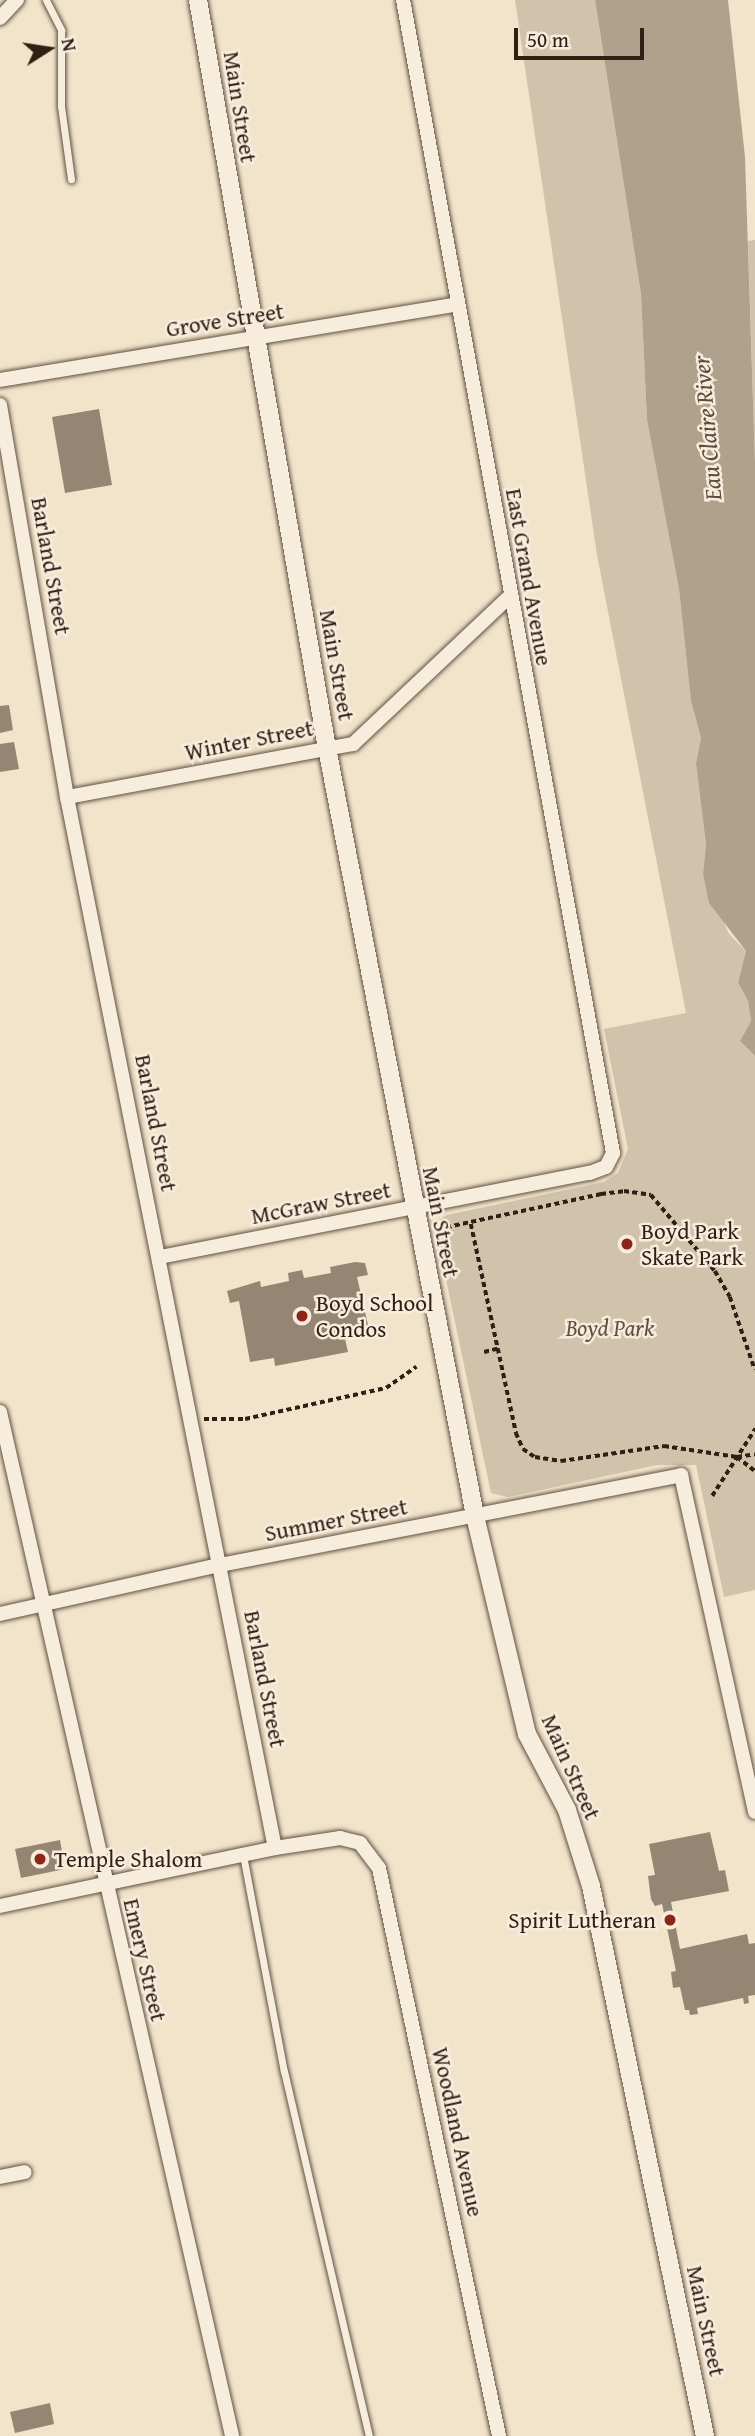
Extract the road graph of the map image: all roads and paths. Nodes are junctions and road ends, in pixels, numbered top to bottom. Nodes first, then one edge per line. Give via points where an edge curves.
1 (46, 0) edge
2 (198, 0) edge
3 (404, 0) edge
4 (11, 2) edge
5 (0, 18) edge
6 (71, 179) dead end
7 (457, 304) junction
8 (254, 339) junction
9 (0, 380) edge
10 (0, 405) edge
11 (509, 597) junction
12 (327, 748) junction
13 (67, 797) junction
14 (611, 1162) joint
15 (598, 1183) dead end
16 (601, 1195) junction
17 (412, 1208) junction
18 (471, 1224) junction
19 (435, 1229) dead end
20 (160, 1257) junction
21 (500, 1348) junction
22 (484, 1352) dead end
23 (416, 1367) dead end
24 (755, 1370) edge
25 (0, 1412) edge
26 (192, 1422) junction
27 (755, 1429) edge
28 (755, 1454) edge
29 (737, 1457) junction
30 (755, 1471) edge
31 (712, 1496) dead end
32 (475, 1516) junction
33 (220, 1565) junction
34 (40, 1606) junction
35 (0, 1614) edge
36 (755, 1812) edge
37 (275, 1848) junction
38 (243, 1855) junction
39 (104, 1884) junction
40 (0, 1906) edge
41 (25, 2172) dead end
42 (0, 2177) edge
43 (232, 2436) edge
44 (369, 2436) edge
45 (499, 2436) edge
46 (705, 2436) edge

1 - 6 lane via 61,30 61,106
2 - 8 street, Main Street
3 - 7 street, East Grand Avenue
4 - 5 street
7 - 8 street, Grove Street
7 - 11 street, East Grand Avenue
8 - 9 street, Grove Street
8 - 12 street, Main Street
10 - 13 street, Barland Street
11 - 12 street, Winter Street via 353,744
11 - 14 street, East Grand Avenue via 611,1129
12 - 13 street, Winter Street
12 - 17 street, Main Street
13 - 20 street, Barland Street
14 - 17 street, McGraw Street via 590,1173
15 - 16 path
16 - 18 path
16 - 24 path via 637,1191 660,1201 730,1297
17 - 20 street, McGraw Street
17 - 32 street, Main Street
18 - 19 path
18 - 21 path
20 - 26 street, Barland Street
21 - 22 path
21 - 29 path via 516,1433 523,1449 535,1457 561,1461 664,1446
23 - 26 path via 386,1388 246,1419 216,1417
25 - 34 street, Emery Street
26 - 33 street, Barland Street
27 - 29 path
28 - 29 path
29 - 30 path
29 - 31 path
32 - 33 street, Summer Street
32 - 36 street, Summer Street via 681,1475
32 - 46 street, Main Street via 527,1734 568,1810 591,1886
33 - 34 street, Summer Street
33 - 37 street, Barland Street
34 - 35 street, Summer Street
34 - 39 street, Emery Street
37 - 38 street
37 - 45 street, Woodland Avenue via 340,1838 360,1843 379,1868
38 - 39 street
38 - 44 lane via 284,2071
39 - 40 street
39 - 43 street, Emery Street
41 - 42 street

